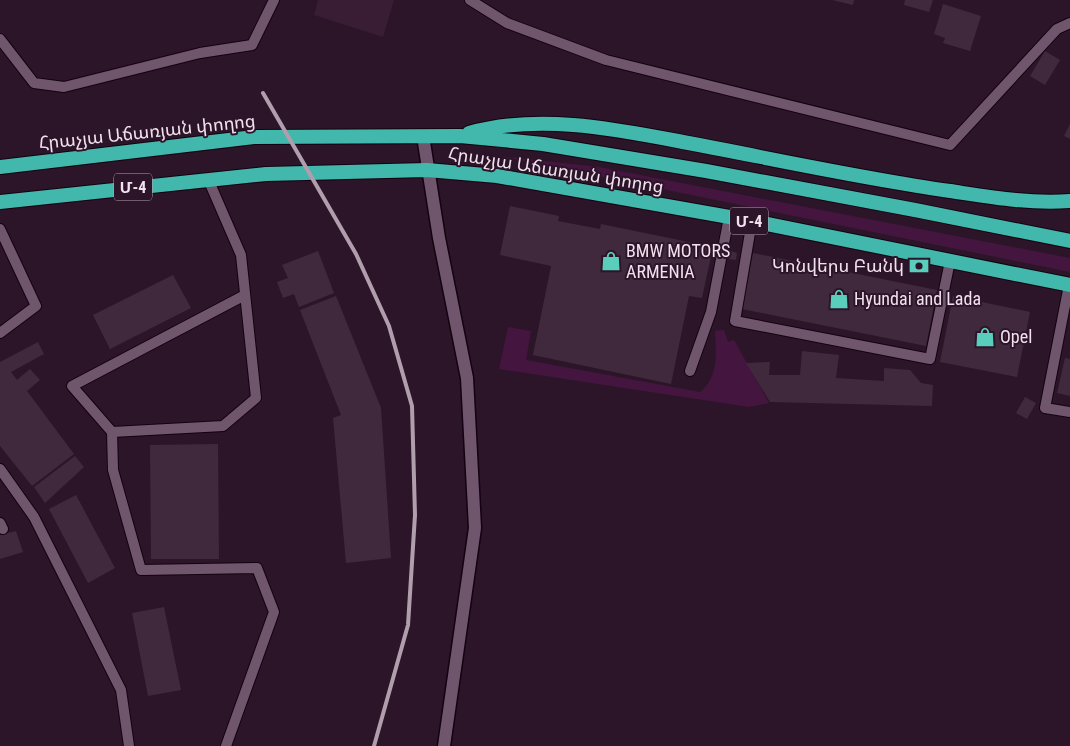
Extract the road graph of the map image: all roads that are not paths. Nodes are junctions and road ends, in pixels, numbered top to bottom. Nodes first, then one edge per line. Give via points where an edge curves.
1 (274, 0) edge
2 (470, 0) edge
3 (1070, 23) edge
4 (0, 39) edge
5 (423, 136) junction
6 (460, 136) junction
7 (0, 167) edge
8 (427, 170) junction
9 (208, 179) junction
10 (1070, 201) edge
11 (0, 202) edge
12 (729, 217) junction
13 (752, 221) junction
14 (0, 229) edge
15 (1070, 241) edge
16 (950, 261) junction
17 (1069, 285) edge
18 (246, 295) junction
19 (0, 333) edge
20 (690, 371) dead end
21 (1070, 412) edge
22 (112, 432) junction
23 (0, 469) edge
24 (129, 746) edge
25 (226, 746) edge
26 (444, 746) edge

1 - 4 lane via 252,45 200,53 64,87 34,83
2 - 3 lane via 508,23 606,60 950,145 1057,29
5 - 6 highway, Հրաչյա Աճառյան փողոց / Մ-4
5 - 7 highway, Հրաչյա Աճառյան փողոց / Մ-4 via 254,137
5 - 8 street
6 - 10 highway via 496,126 528,124 611,128 910,186 1032,203
6 - 15 highway, Հրաչյա Աճառյան փողոց / Մ-4 via 543,144 706,171
8 - 9 highway, Հրաչյա Աճառյան փողոց / Մ-4 via 266,174
8 - 12 highway, Հրաչյա Աճառյան փողոց / Մ-4 via 497,176
8 - 26 street via 467,378 475,528
9 - 11 highway, Հրաչյա Աճառյան փողոց / Մ-4
9 - 18 lane via 241,255
12 - 13 highway, Հրաչյա Աճառյան փողոց / Մ-4
12 - 20 lane via 711,312
13 - 16 highway, Հրաչյա Աճառյան փողոց / Մ-4
13 - 16 lane via 735,322 930,359
14 - 19 lane via 36,306
16 - 17 highway, Հրաչյա Աճառյան փողոց / Մ-4
17 - 21 lane via 1045,408
18 - 22 lane via 72,386
18 - 22 lane via 256,398 224,426
22 - 25 lane via 113,470 141,570 257,568 274,612
23 - 24 lane via 34,517 121,690

